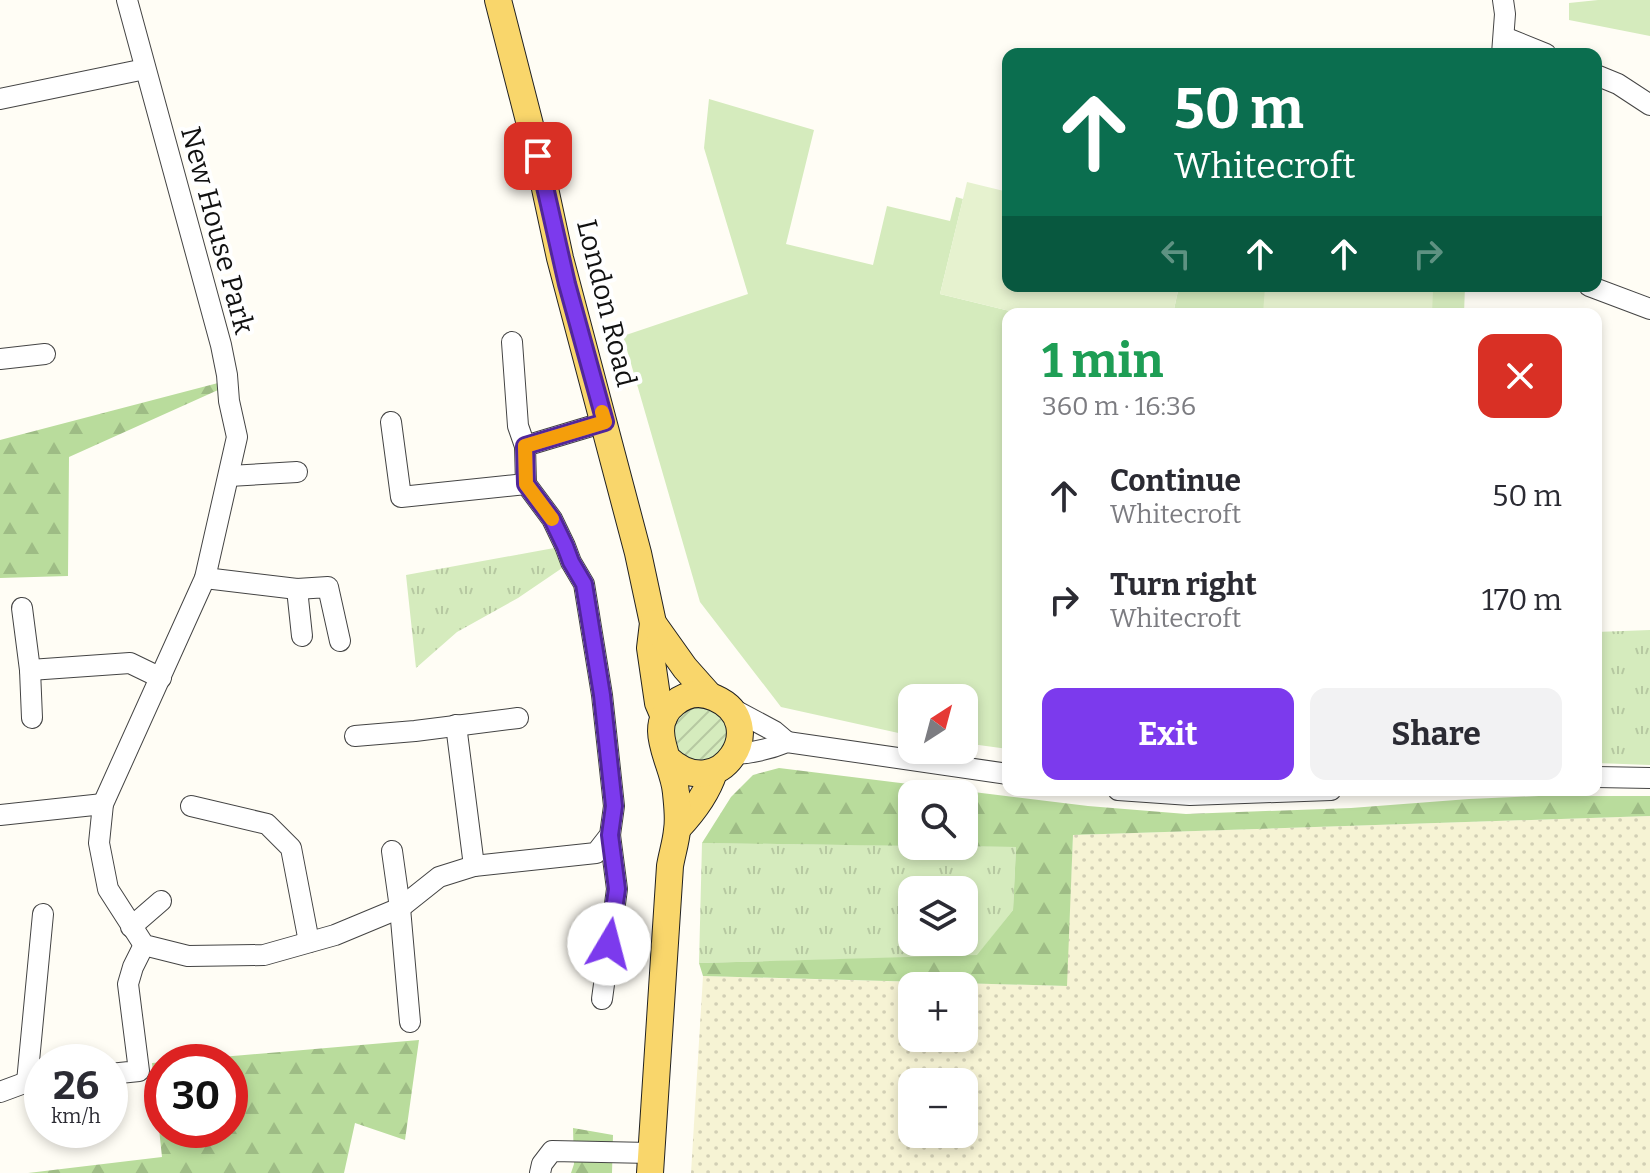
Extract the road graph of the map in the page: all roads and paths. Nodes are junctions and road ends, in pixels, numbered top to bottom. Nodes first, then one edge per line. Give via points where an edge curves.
1 (127, 0) edge
2 (498, 0) edge
3 (1503, 0) edge
4 (1503, 45) edge
5 (145, 69) junction
6 (1602, 77) edge
7 (0, 99) edge
8 (1650, 105) edge
9 (1602, 291) edge
10 (1650, 309) edge
11 (512, 342) dead end
12 (45, 354) dead end
13 (0, 359) edge
14 (391, 422) dead end
15 (605, 422) junction
16 (525, 446) junction
17 (297, 472) dead end
18 (229, 476) junction
19 (526, 484) junction
20 (205, 578) junction
21 (297, 589) junction
22 (22, 608) dead end
23 (653, 623) junction
24 (302, 636) dead end
25 (340, 641) dead end
26 (30, 670) junction
27 (161, 678) junction
28 (720, 701) junction
29 (664, 717) junction
30 (32, 718) dead end
31 (518, 718) dead end
32 (456, 725) junction
33 (355, 736) dead end
34 (787, 742) junction
35 (735, 754) junction
36 (668, 759) junction
37 (714, 772) junction
38 (1002, 773) edge
39 (1602, 777) edge
40 (1650, 778) edge
41 (103, 804) junction
42 (191, 806) dead end
43 (0, 815) edge
44 (678, 828) junction
45 (610, 835) junction
46 (392, 851) dead end
47 (474, 866) junction
48 (161, 901) dead end
49 (400, 908) junction
50 (43, 914) dead end
51 (131, 927) junction
52 (309, 942) junction
53 (144, 945) junction
54 (602, 999) dead end
55 (410, 1022) dead end
56 (36, 1044) edge
57 (128, 1072) edge
58 (24, 1084) edge
59 (0, 1092) edge
60 (650, 1163) edge
61 (540, 1173) edge

1 - 5 street, New House Park
2 - 15 main road, London Road
3 - 4 street
5 - 7 street
5 - 18 street, New House Park via 221,345 237,437
6 - 8 street
9 - 10 street
11 - 16 street via 518,426
12 - 13 street
14 - 19 street via 401,497
15 - 16 street
15 - 23 main road, London Road
16 - 19 street
17 - 18 street
18 - 20 street, New House Park
19 - 45 street via 552,519 584,584 614,806
20 - 21 street
20 - 27 street, New House Park
21 - 24 street
21 - 25 street via 328,587
22 - 26 street
23 - 28 main road, London Road via 685,668
23 - 29 main road, London Road via 650,648
26 - 27 street via 130,663
26 - 30 street
27 - 41 street, New House Park
28 - 29 main road via 688,696
28 - 34 street
28 - 35 main road via 736,716 740,729
29 - 36 main road, London Road via 661,745
31 - 32 street
32 - 33 street
32 - 47 street
34 - 35 street
34 - 38 street
35 - 37 main road, London Road
36 - 37 main road via 689,773
36 - 44 main road, London Road
37 - 44 main road, London Road via 708,790
39 - 40 street
41 - 43 street
41 - 51 street, New House Park via 99,843 108,889
42 - 52 street via 267,824 291,848
44 - 60 main road, London Road via 670,866
45 - 47 street via 596,853
45 - 54 street via 617,889
46 - 49 street
47 - 49 street via 439,877
48 - 51 street
49 - 52 street
49 - 55 street
50 - 56 street
51 - 53 street, New House Park
52 - 53 street via 264,955 188,956
53 - 57 street via 128,984 139,1071
58 - 59 street
60 - 61 street via 552,1151

